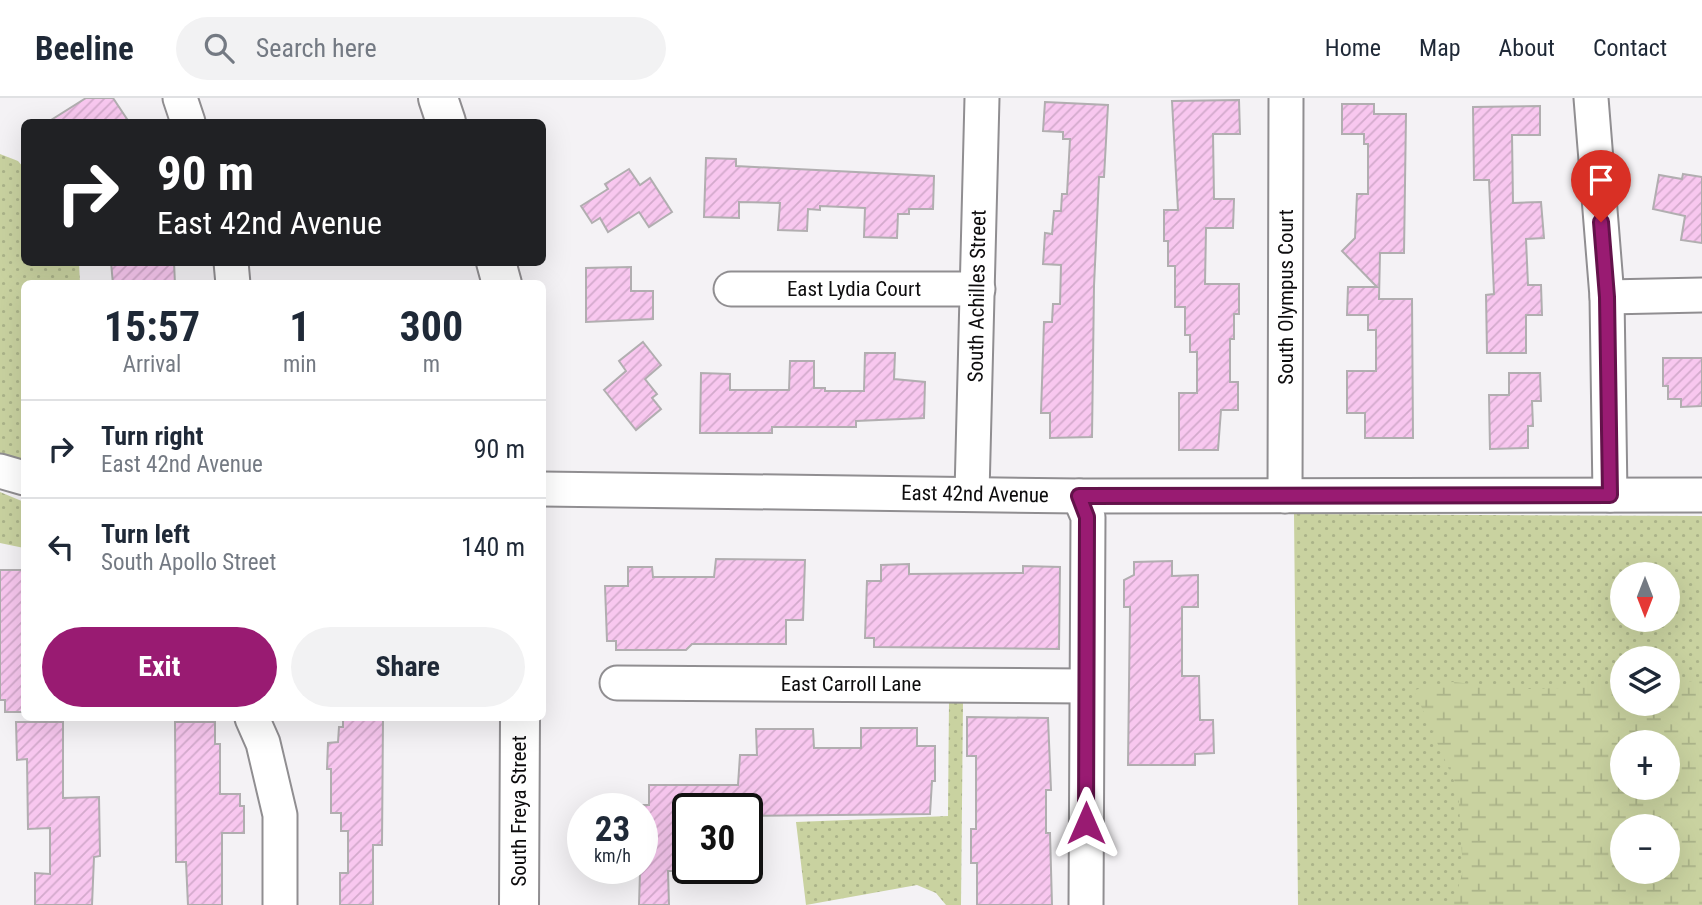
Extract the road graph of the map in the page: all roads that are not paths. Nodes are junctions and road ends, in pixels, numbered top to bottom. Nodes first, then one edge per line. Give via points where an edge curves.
1 (180, 98) edge
2 (438, 98) edge
3 (982, 98) edge
4 (1286, 98) edge
5 (1591, 98) edge
6 (187, 119) edge
7 (445, 119) edge
8 (731, 289) dead end
9 (978, 289) junction
10 (1702, 295) edge
11 (1607, 297) junction
12 (0, 471) edge
13 (21, 477) edge
14 (546, 489) edge
15 (972, 493) junction
16 (1610, 495) junction
17 (1702, 495) edge
18 (1079, 496) junction
19 (1285, 496) junction
20 (617, 683) dead end
21 (1085, 686) junction
22 (253, 721) edge
23 (520, 721) edge
24 (280, 905) edge
25 (519, 905) edge
26 (1086, 905) edge

1 - 6 street
2 - 7 main road
3 - 9 street, South Achilles Street
4 - 19 street, South Olympus Court
5 - 11 street
8 - 9 street, East Lydia Court
9 - 15 street, South Achilles Street
10 - 11 street
11 - 16 street
12 - 13 street
14 - 15 street, East 42nd Avenue
15 - 18 street, East 42nd Avenue
16 - 17 street, East 42nd Avenue
16 - 19 street, East 42nd Avenue
18 - 19 street, East 42nd Avenue
18 - 21 street via 1087,517
20 - 21 street, East Carroll Lane
21 - 26 street
22 - 24 street via 280,815
23 - 25 main road, South Freya Street

